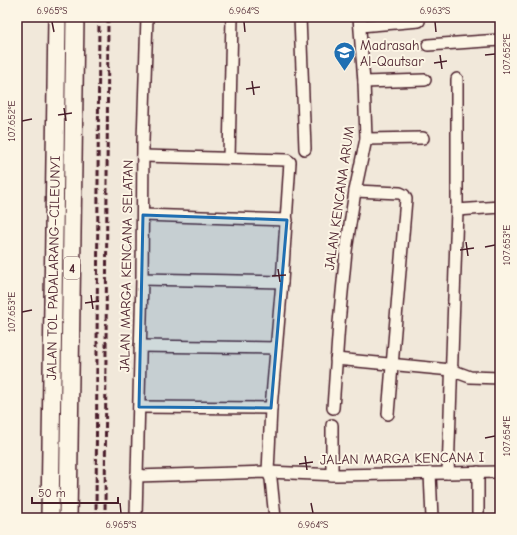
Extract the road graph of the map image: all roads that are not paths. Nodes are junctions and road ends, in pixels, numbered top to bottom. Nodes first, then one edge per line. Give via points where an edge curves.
1 (57, 17) edge
2 (75, 17) edge
3 (147, 17) edge
4 (232, 17) edge
5 (300, 17) edge
6 (360, 21) edge
7 (419, 21) dead end
8 (500, 40) edge
9 (428, 44) dead end
10 (457, 79) dead end
11 (424, 80) dead end
12 (364, 82) junction
13 (423, 138) dead end
14 (366, 139) junction
15 (305, 149) dead end
16 (143, 156) junction
17 (229, 158) junction
18 (355, 191) junction
19 (500, 207) edge
20 (457, 210) junction
21 (143, 215) junction
22 (287, 220) junction
23 (142, 279) junction
24 (282, 282) junction
25 (140, 346) junction
26 (276, 348) junction
27 (336, 359) junction
28 (392, 365) junction
29 (451, 370) junction
30 (500, 378) edge
31 (139, 407) junction
32 (271, 408) junction
33 (333, 408) dead end
34 (388, 414) dead end
35 (332, 425) dead end
36 (268, 472) junction
37 (478, 472) junction
38 (500, 472) edge
39 (430, 473) junction
40 (448, 473) junction
41 (332, 475) junction
42 (136, 476) junction
43 (136, 516) dead end
44 (50, 518) edge
45 (68, 518) edge
46 (275, 518) edge
47 (432, 518) edge
48 (478, 518) edge

1 - 44 highway, JALAN TOL PADALARANG–CILEUNYI / 4
2 - 45 highway, JALAN TOL PADALARANG–CILEUNYI / 4
3 - 16 street, JALAN MARGA KENCANA SELATAN
4 - 17 street
5 - 15 street
6 - 7 street
6 - 12 street, JALAN KENCANA ARUM
8 - 9 street
10 - 20 street
11 - 12 street
12 - 14 street, JALAN KENCANA ARUM
13 - 14 street
14 - 18 street, JALAN KENCANA ARUM
16 - 17 street
16 - 21 street, JALAN MARGA KENCANA SELATAN
17 - 22 street via 290,162
18 - 27 street, JALAN KENCANA ARUM via 346,251
18 - 28 street via 400,193 406,199
19 - 20 street
20 - 29 street
21 - 22 street
21 - 23 street, JALAN MARGA KENCANA SELATAN
22 - 24 street
23 - 24 street
23 - 25 street, JALAN MARGA KENCANA SELATAN
24 - 26 street
25 - 26 street
25 - 31 street, JALAN MARGA KENCANA SELATAN
26 - 32 street
27 - 28 street
27 - 33 street, JALAN KENCANA ARUM
28 - 29 street
28 - 34 street
29 - 30 street via 470,377
29 - 40 street
31 - 32 street
31 - 42 street, JALAN MARGA KENCANA SELATAN
32 - 36 street
35 - 41 street
36 - 41 street, JALAN MARGA KENCANA I
36 - 42 street, JALAN MARGA KENCANA I
36 - 46 street
37 - 38 street, JALAN MARGA KENCANA I
37 - 40 street, JALAN MARGA KENCANA I
37 - 48 street
39 - 40 street, JALAN MARGA KENCANA I
39 - 41 street, JALAN MARGA KENCANA I
39 - 47 street
42 - 43 street, JALAN MARGA KENCANA SELATAN

